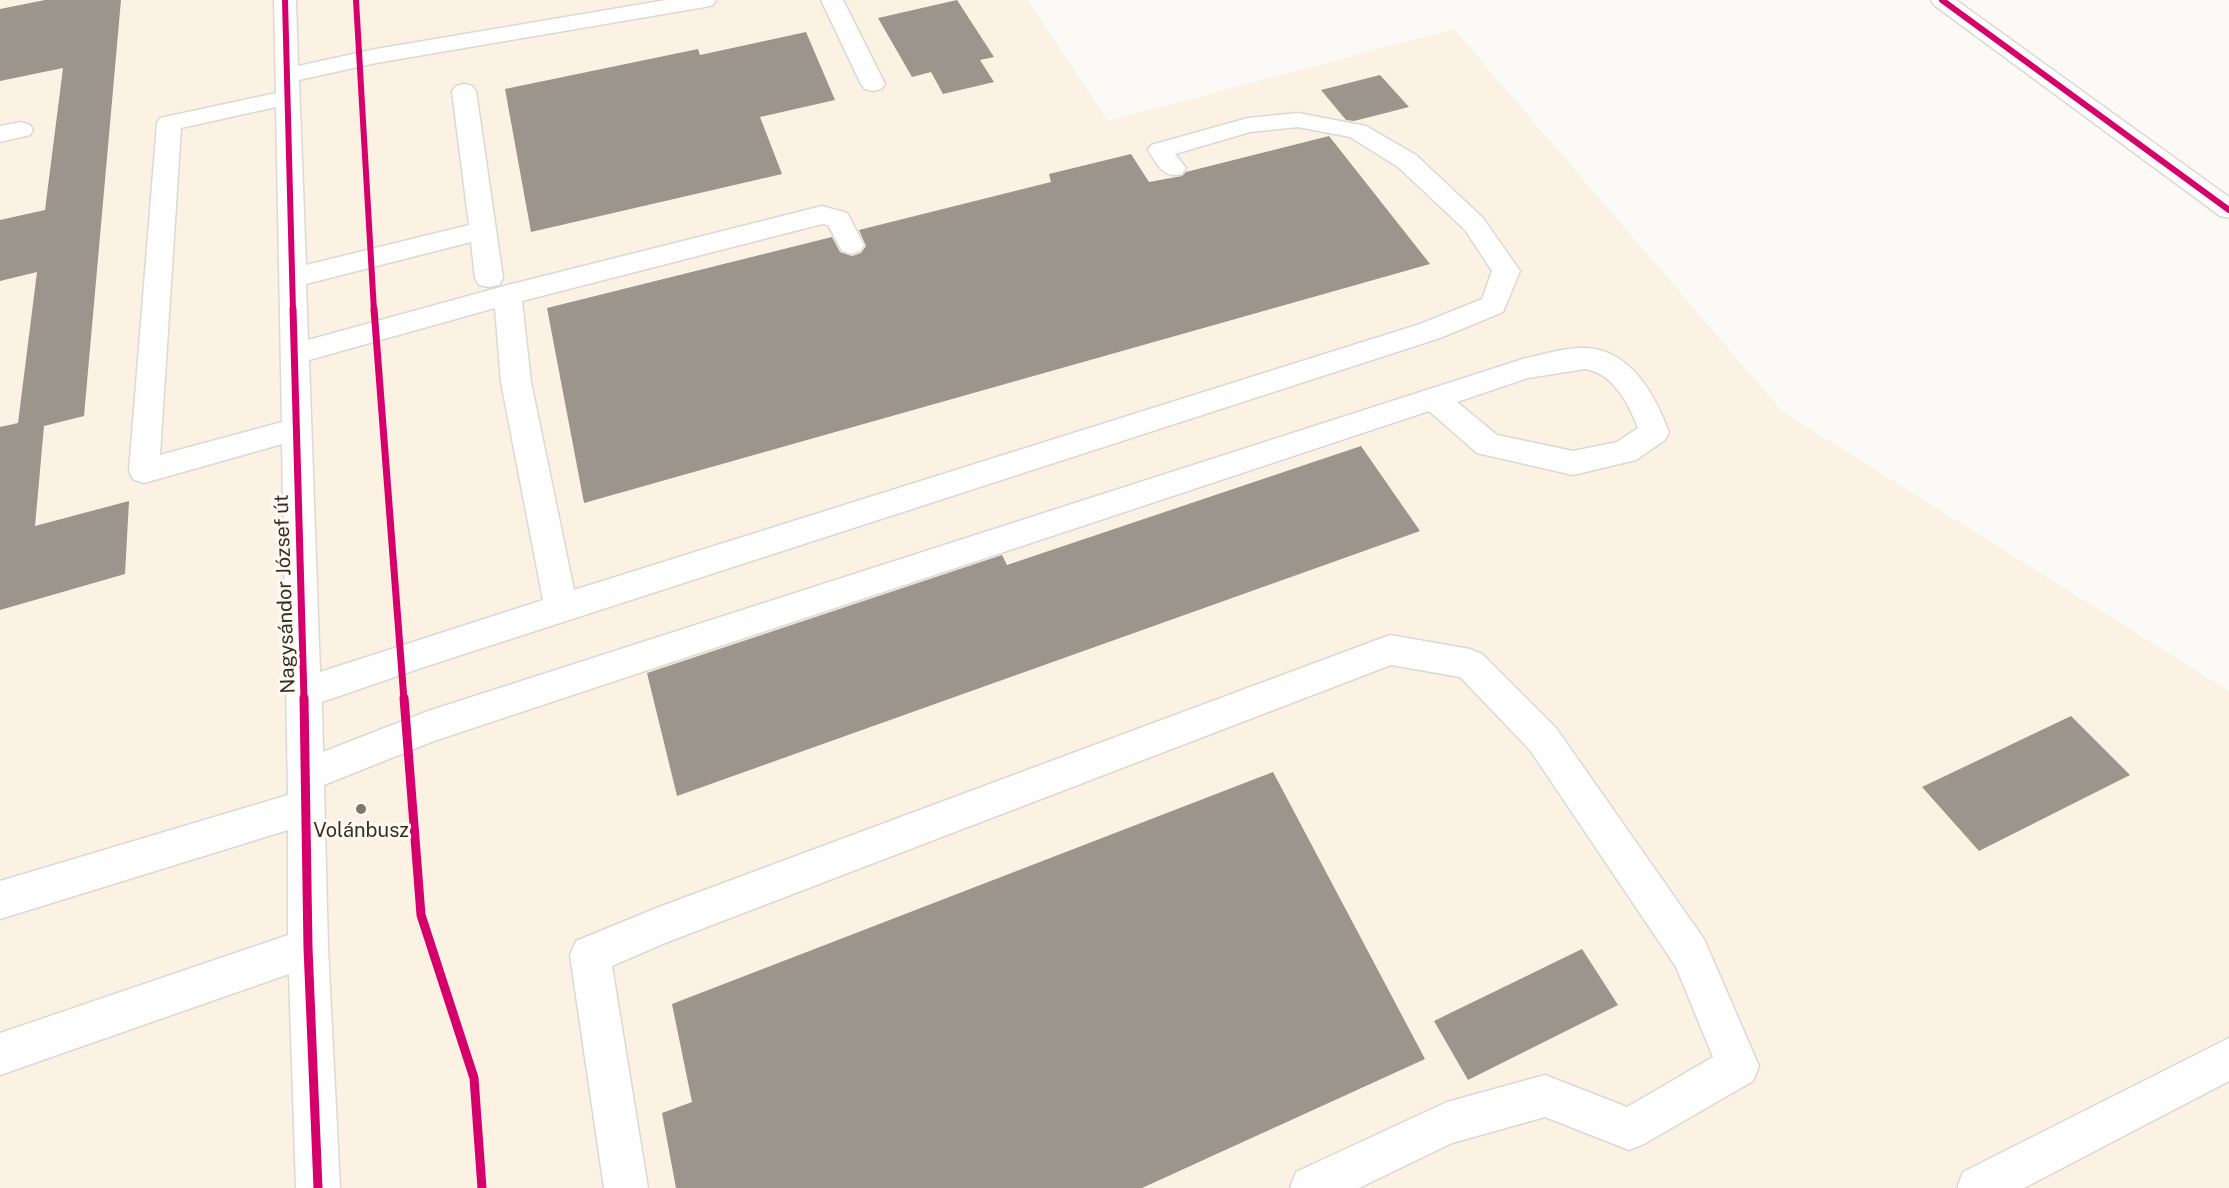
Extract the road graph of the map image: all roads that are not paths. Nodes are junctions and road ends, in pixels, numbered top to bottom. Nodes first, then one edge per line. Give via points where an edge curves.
1 (285, 0) edge
2 (705, 0) edge
3 (832, 0) edge
4 (1942, 0) edge
5 (873, 84) dead end
6 (287, 87) junction
7 (464, 91) dead end
8 (1173, 168) dead end
9 (2229, 210) edge
10 (481, 231) junction
11 (851, 245) dead end
12 (292, 278) junction
13 (499, 287) junction
14 (295, 354) junction
15 (1435, 399) junction
16 (296, 429) junction
17 (561, 608) junction
18 (304, 693) junction
19 (306, 791) junction
20 (0, 900) edge
21 (308, 948) junction
22 (0, 1054) edge
23 (2229, 1059) edge
24 (318, 1188) edge
25 (626, 1188) edge
26 (1312, 1188) edge
27 (1979, 1188) edge

1 - 6 street, Nagysándor József út
2 - 6 street via 376,56
3 - 5 street
4 - 9 street
6 - 12 street, Nagysándor József út
6 - 16 street via 169,123 144,471
7 - 10 street
8 - 17 street via 1160,150 1248,125 1298,120 1357,131 1407,161 1441,192 1474,224 1506,271 1493,305 1430,331
10 - 12 street
10 - 13 street
11 - 13 street via 838,219 822,215
12 - 14 street, Nagysándor József út
13 - 14 street
13 - 17 street
14 - 16 street, Nagysándor József út
15 - 15 street via 1526,368 1589,358 1616,369 1645,404 1654,432 1625,452 1573,463 1488,445
15 - 19 street via 428,727
16 - 18 street, Nagysándor József út
17 - 18 street
18 - 19 street, Nagysándor József út
19 - 20 street
19 - 21 street, Nagysándor József út
21 - 22 street
21 - 24 street, Nagysándor József út
23 - 27 street
25 - 26 street via 590,955 1390,650 1470,664 1543,739 1690,953 1738,1066 1629,1129 1545,1096 1446,1123

